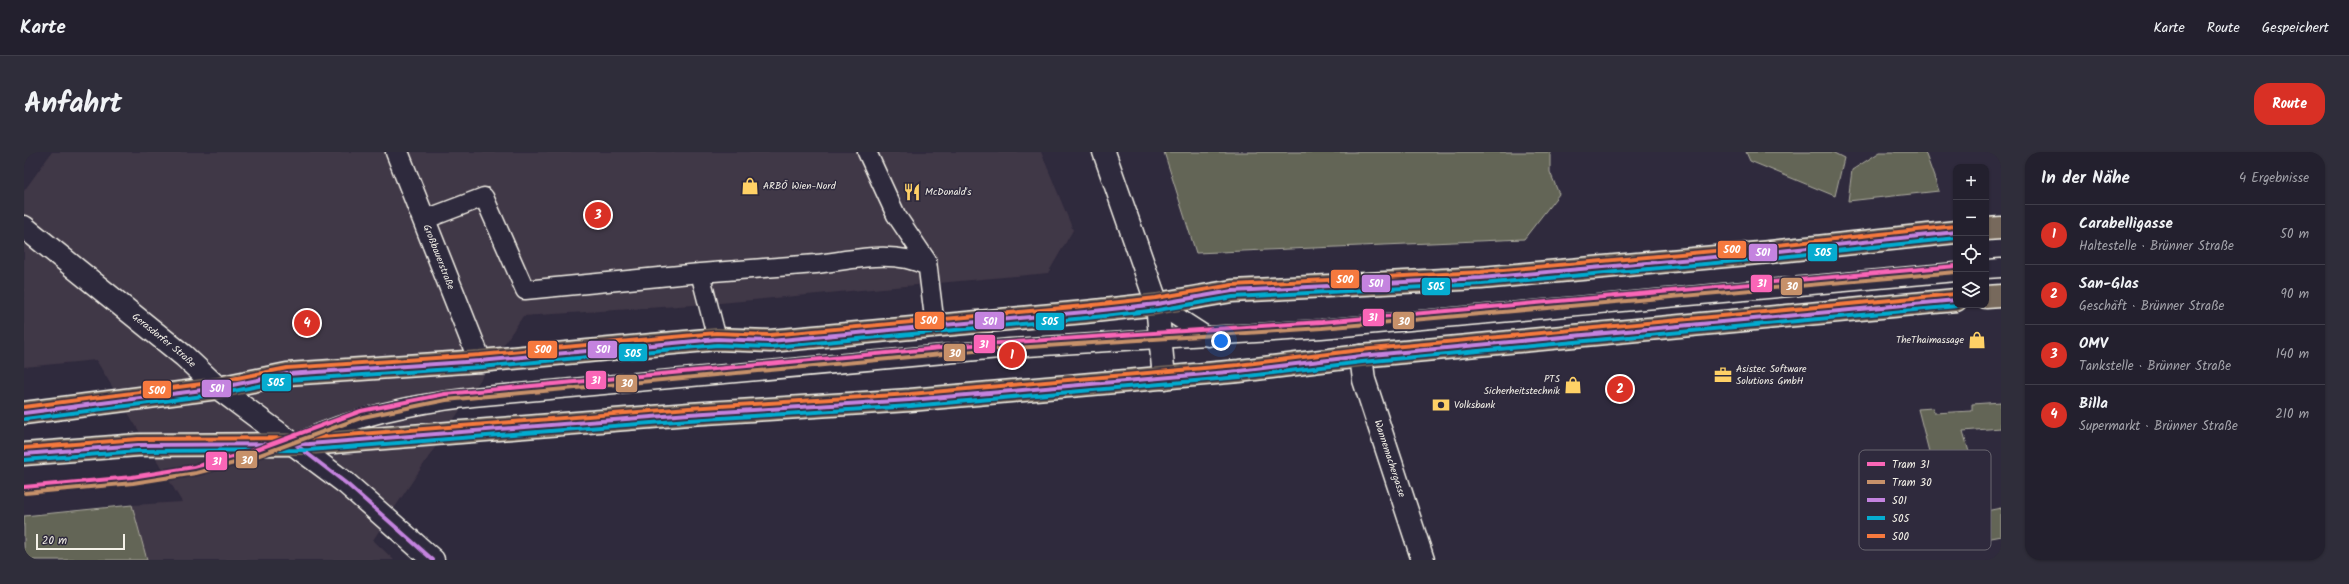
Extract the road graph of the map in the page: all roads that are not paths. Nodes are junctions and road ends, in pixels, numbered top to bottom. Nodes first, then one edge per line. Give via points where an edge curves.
1 (398, 152) edge
2 (867, 152) edge
3 (1104, 152) edge
4 (426, 219) junction
5 (24, 226) edge
6 (2001, 228) edge
7 (1989, 229) edge
8 (1953, 232) edge
9 (927, 263) junction
10 (2001, 268) edge
11 (1989, 269) edge
12 (1953, 272) edge
13 (700, 273) junction
14 (2001, 296) edge
15 (1989, 297) edge
16 (1953, 300) edge
17 (1157, 304) junction
18 (936, 326) junction
19 (1208, 337) junction
20 (717, 339) junction
21 (1160, 339) junction
22 (1361, 356) junction
23 (480, 361) junction
24 (1164, 378) junction
25 (218, 388) junction
26 (24, 413) edge
27 (295, 444) junction
28 (24, 454) edge
29 (433, 560) edge
30 (1423, 560) edge

1 - 4 street, Großbauerstraße
2 - 9 lane via 896,215
3 - 17 street
4 - 13 lane via 484,197 525,290
4 - 23 street, Großbauerstraße
5 - 25 street, Gerasdorfer Straße via 184,356
6 - 7 main road
8 - 17 main road via 1481,278 1232,291
9 - 13 lane via 879,256 817,264
9 - 18 lane
10 - 11 lane
12 - 19 lane via 1329,329
13 - 20 lane
14 - 15 main road
16 - 22 main road
17 - 18 main road
17 - 19 lane
17 - 21 street
18 - 20 main road via 770,341
19 - 21 lane
20 - 23 main road
21 - 24 street
21 - 27 lane via 1002,349 431,402 361,418
22 - 24 main road
22 - 30 street, Wannemachergasse via 1364,380
23 - 25 main road via 287,374
24 - 27 main road via 910,400
25 - 26 main road
25 - 27 street, Gerasdorfer Straße
27 - 28 main road via 138,445
27 - 29 street, Gerasdorfer Straße via 347,484

